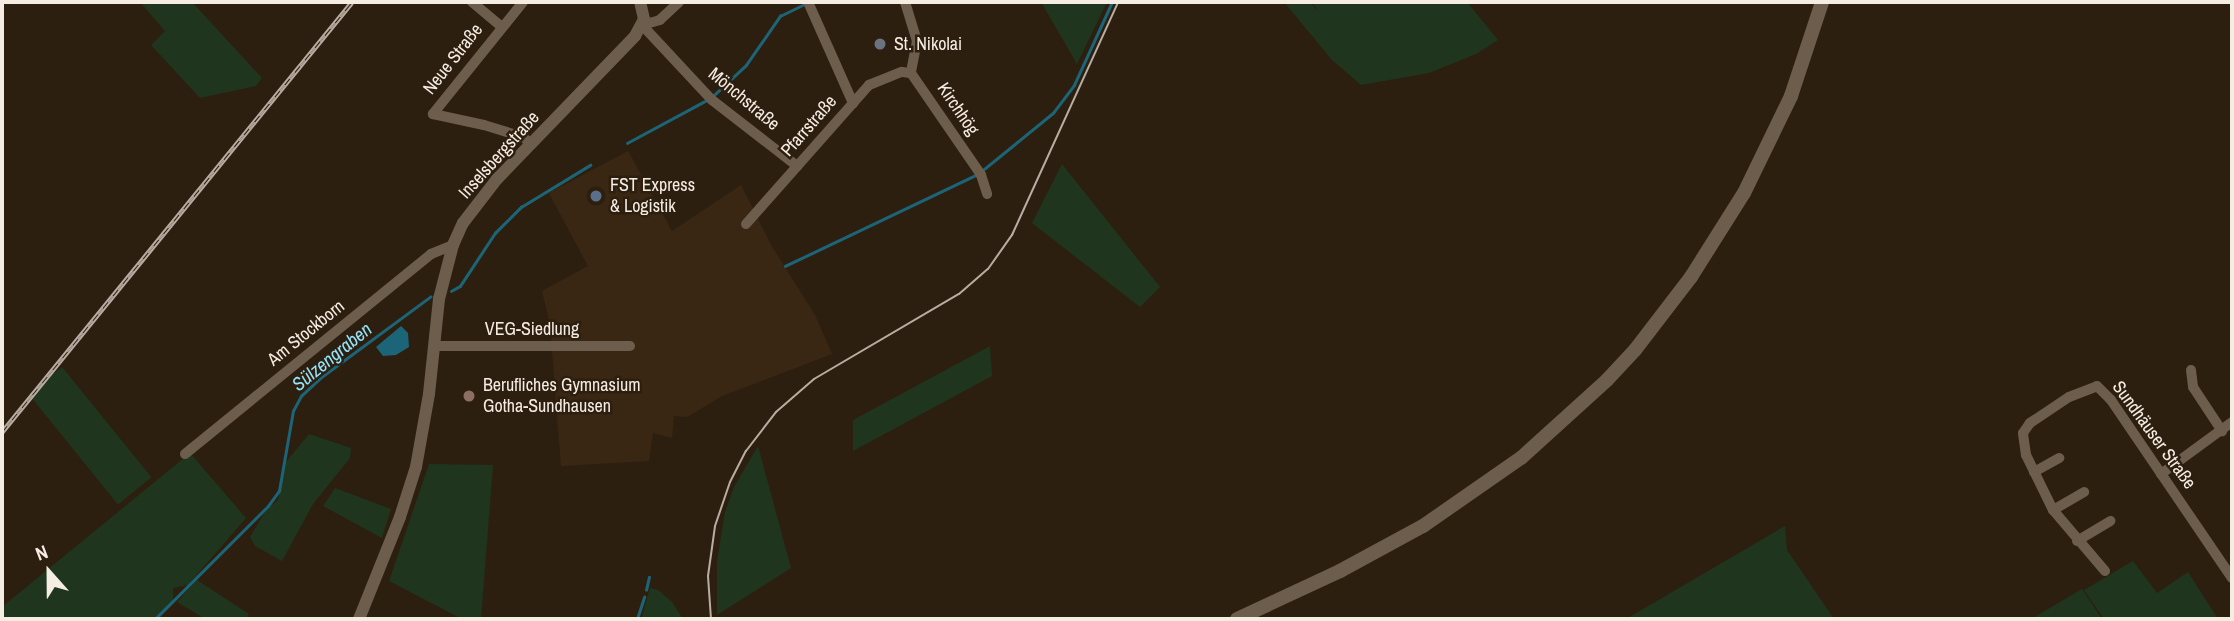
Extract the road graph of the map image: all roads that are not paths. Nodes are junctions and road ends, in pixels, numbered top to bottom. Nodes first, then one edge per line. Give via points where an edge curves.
1 (472, 2) edge
2 (523, 2) edge
3 (640, 2) edge
4 (679, 2) edge
5 (905, 2) edge
6 (1822, 2) edge
7 (809, 4) edge
8 (642, 25) junction
9 (501, 26) junction
10 (911, 73) junction
11 (853, 103) junction
12 (530, 143) junction
13 (797, 166) junction
14 (987, 194) dead end
15 (746, 224) dead end
16 (453, 244) junction
17 (434, 346) junction
18 (630, 346) dead end
19 (2191, 370) dead end
20 (2232, 422) edge
21 (2222, 430) junction
22 (186, 454) dead end
23 (2059, 458) dead end
24 (2034, 472) junction
25 (2161, 474) junction
26 (2084, 492) dead end
27 (2053, 510) junction
28 (2110, 521) dead end
29 (2077, 541) junction
30 (2105, 571) dead end
31 (2232, 578) edge
32 (359, 619) edge
33 (1237, 619) edge

1 - 9 street, Neue Straße
2 - 9 street, Neue Straße
3 - 8 street
4 - 8 street via 660,20
5 - 10 street via 917,41
6 - 33 main road via 1791,96 1744,192 1692,276 1607,380 1521,458 1423,526
7 - 11 street
8 - 12 street, Inselsbergstraße via 625,50
8 - 13 street, Mönchstraße via 711,98
9 - 12 street, Neue Straße via 433,114 484,125
10 - 11 street, Pfarrstraße via 876,81
10 - 14 street, Kirchhög via 979,171
11 - 13 street, Pfarrstraße
12 - 16 street, Inselsbergstraße via 476,204
13 - 15 street, Pfarrstraße
16 - 17 street, Inselsbergstraße via 439,299
16 - 22 street, Am Stockborn via 431,254
17 - 18 street, VEG-Siedlung
17 - 32 street, Inselsbergstraße via 411,485
19 - 21 street via 2193,387
20 - 21 street
21 - 25 street
23 - 24 street
24 - 25 street, Sundhäuser Straße via 2023,433 2030,423 2069,397 2096,386 2103,389
24 - 27 street, Sundhäuser Straße
25 - 31 street, Sundhäuser Straße
26 - 27 street
27 - 29 street, Sundhäuser Straße
28 - 29 street
29 - 30 street, Sundhäuser Straße

